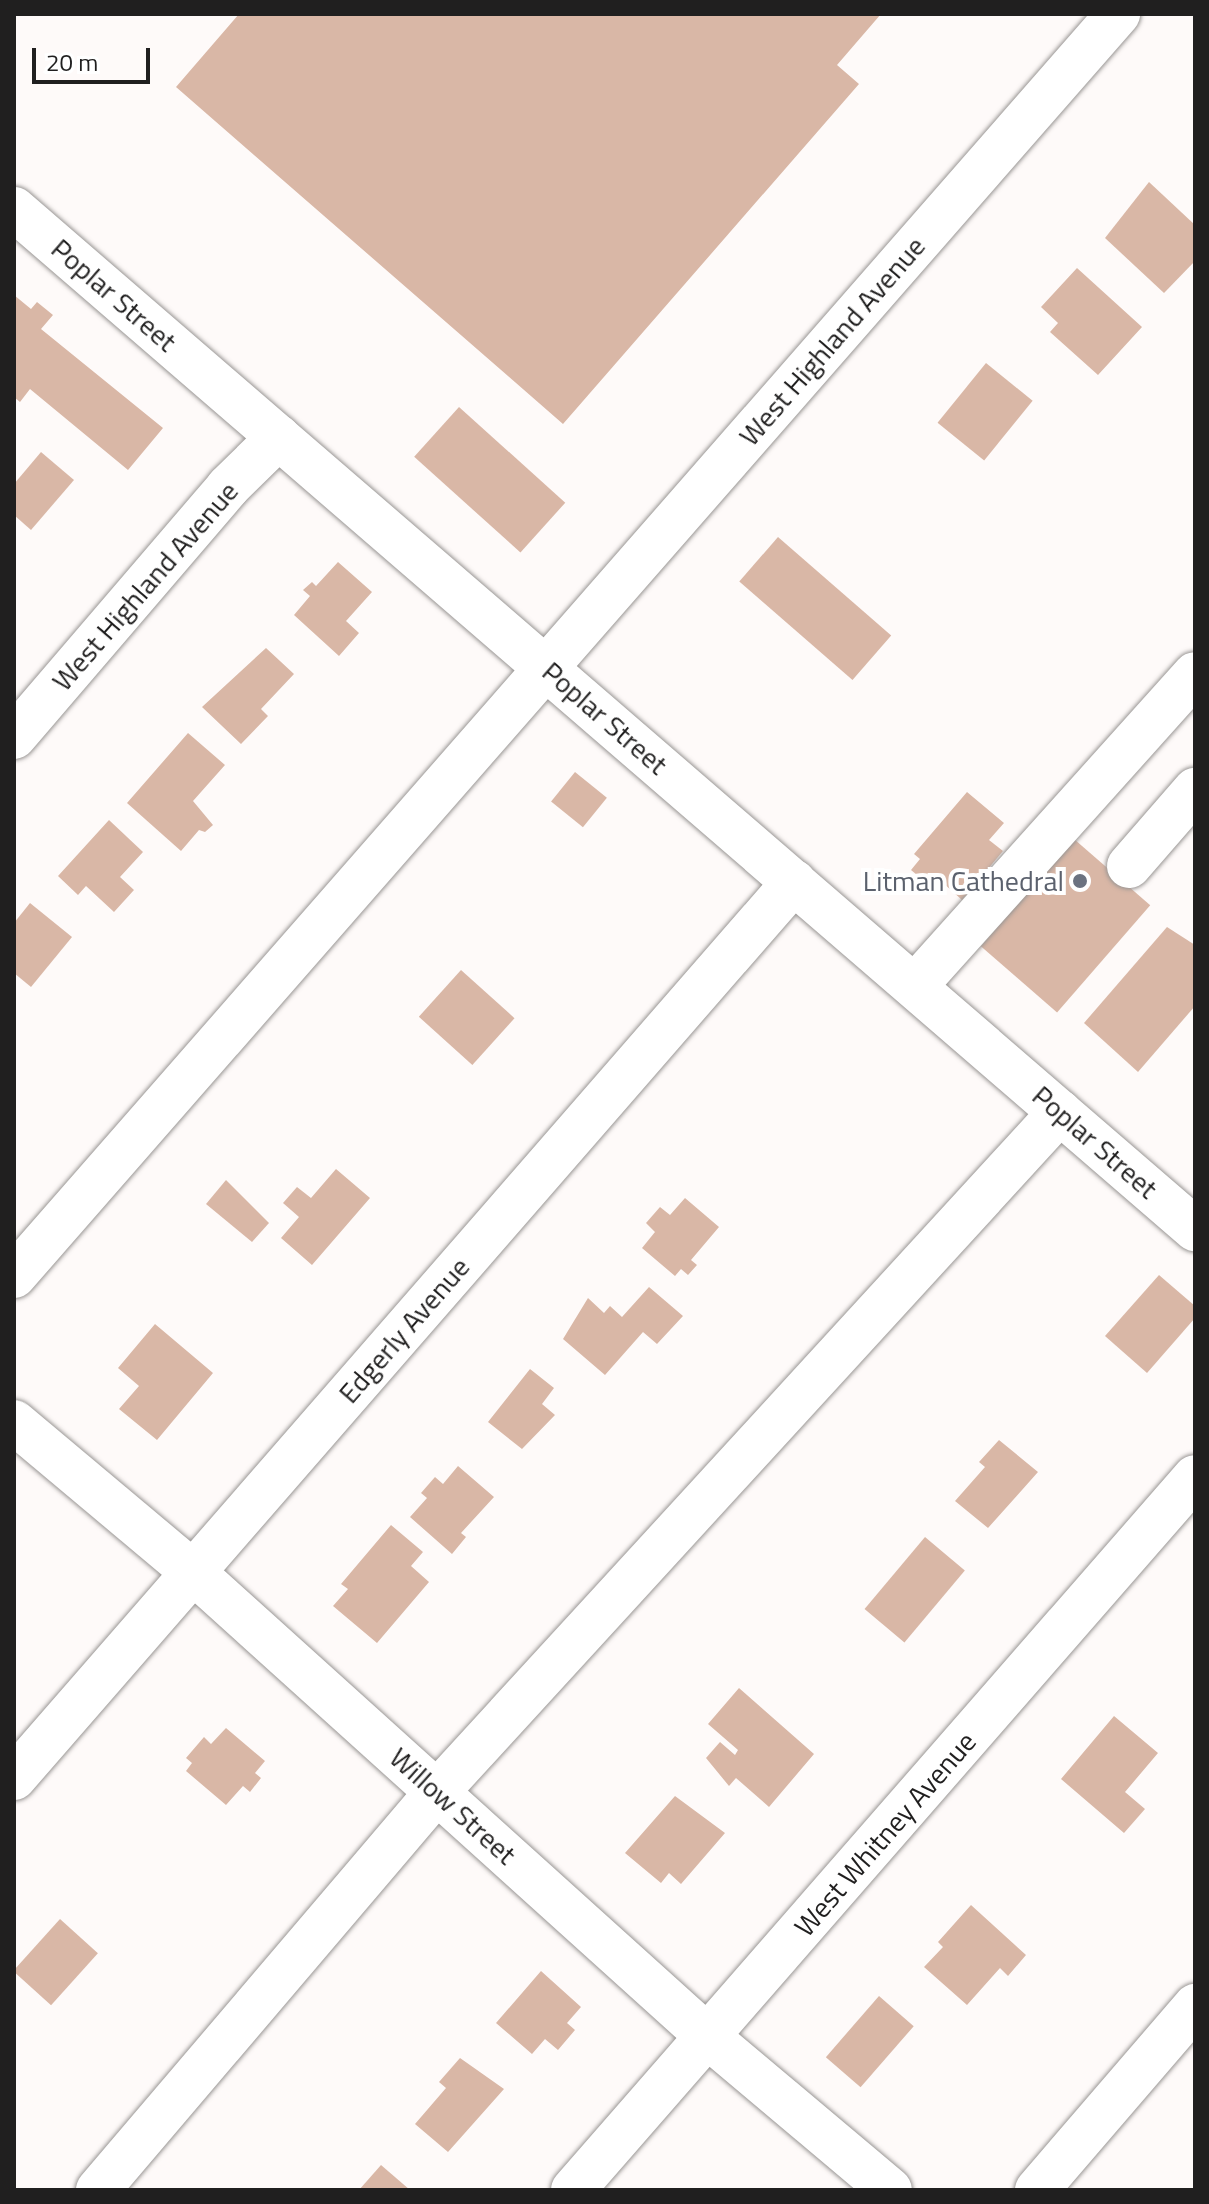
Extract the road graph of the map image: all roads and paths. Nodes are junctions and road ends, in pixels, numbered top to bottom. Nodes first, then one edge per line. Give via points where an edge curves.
1 (1118, 14) edge
2 (20, 225) edge
3 (279, 437) junction
4 (545, 666) junction
5 (1195, 674) edge
6 (14, 737) edge
7 (1195, 790) edge
8 (1129, 866) dead end
9 (794, 882) junction
10 (915, 986) junction
11 (1060, 1112) junction
12 (1195, 1229) edge
13 (14, 1276) edge
14 (14, 1422) edge
15 (1195, 1477) edge
16 (193, 1572) junction
17 (14, 1778) edge
18 (437, 1792) junction
19 (1195, 2006) edge
20 (707, 2036) junction
21 (98, 2190) edge
22 (573, 2190) edge
23 (890, 2190) edge
24 (1037, 2190) edge

1 - 4 street, West Highland Avenue
2 - 3 street, Poplar Street
3 - 4 street, Poplar Street
3 - 6 street, West Highland Avenue via 228,487
4 - 9 street, Poplar Street
4 - 13 street, West Highland Avenue
5 - 10 street
7 - 8 street
9 - 10 street, Poplar Street
9 - 16 street, Edgerly Avenue
10 - 11 street, Poplar Street
11 - 12 street, Poplar Street
11 - 18 street
14 - 16 street, Willow Street
15 - 20 street, West Whitney Avenue
16 - 17 street, Edgerly Avenue
16 - 18 street, Willow Street
18 - 20 street, Willow Street
18 - 21 street
19 - 24 street
20 - 22 street, West Whitney Avenue
20 - 23 street, Willow Street

